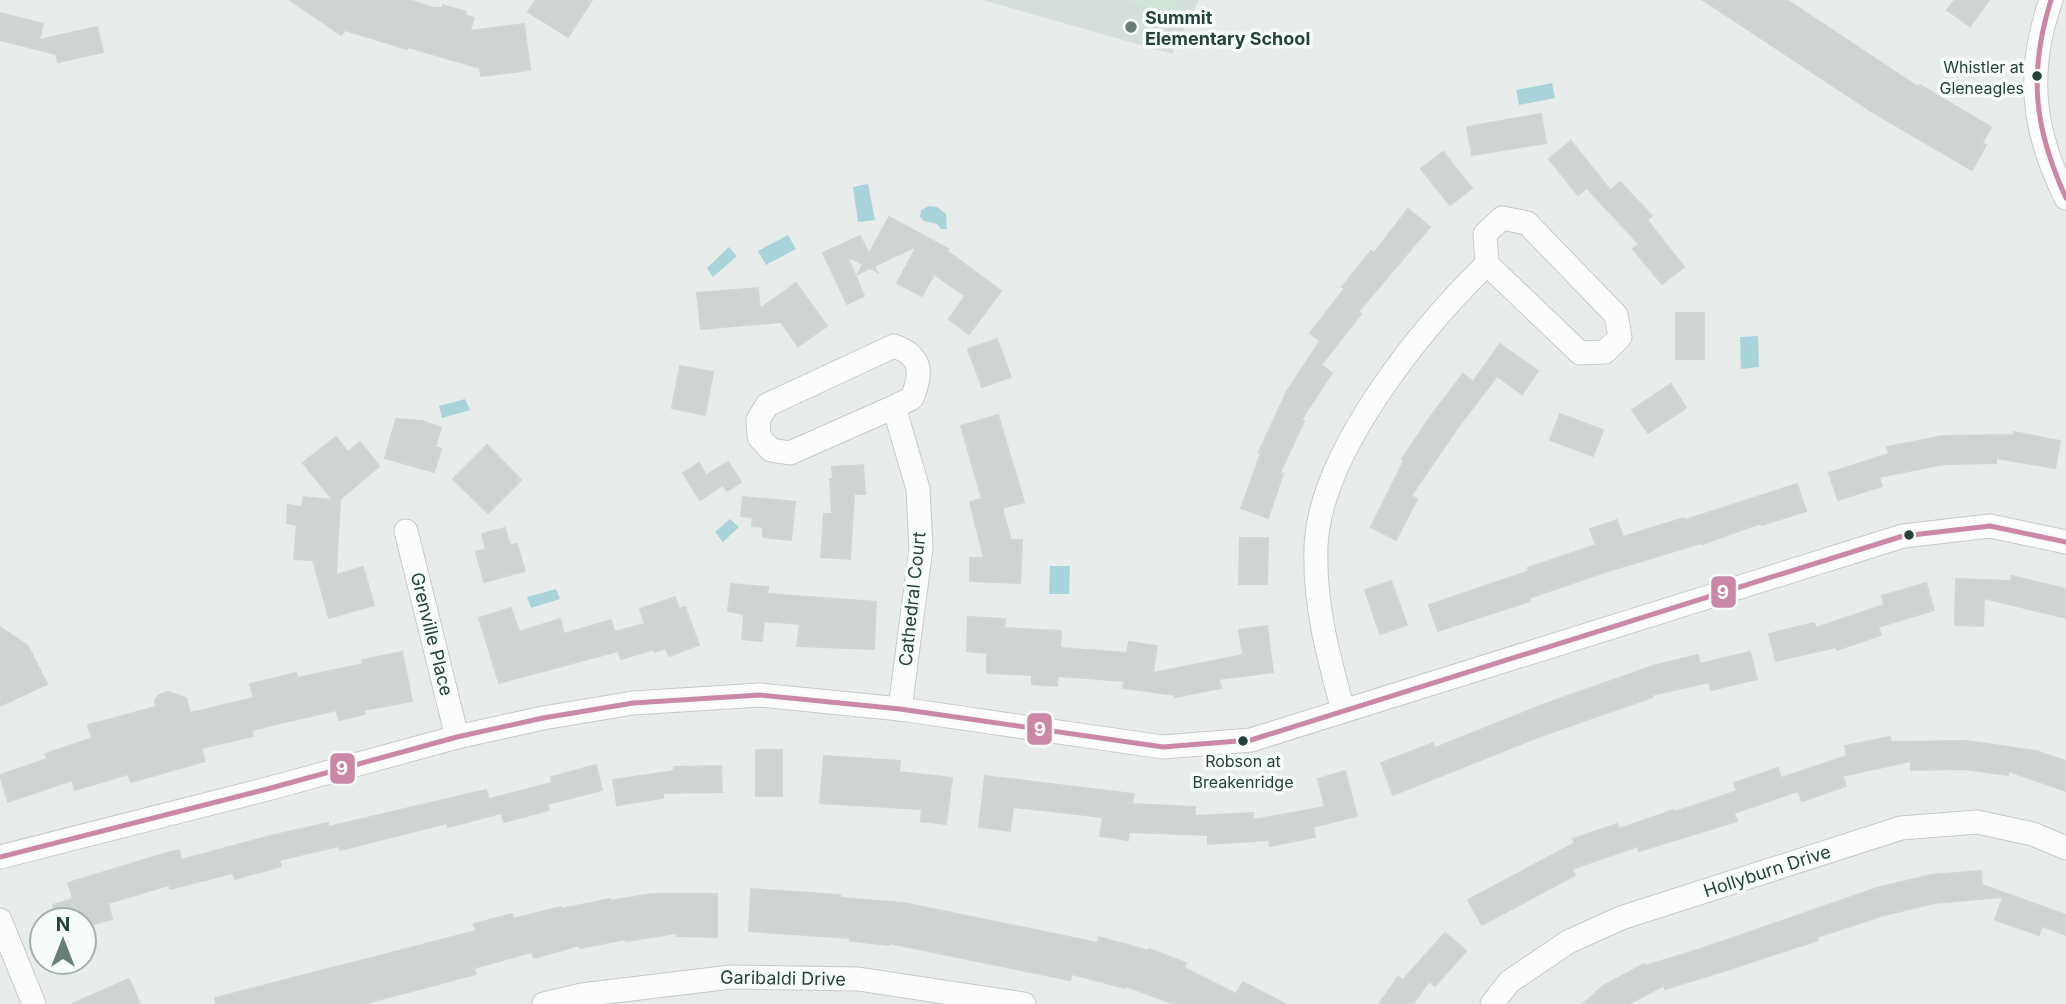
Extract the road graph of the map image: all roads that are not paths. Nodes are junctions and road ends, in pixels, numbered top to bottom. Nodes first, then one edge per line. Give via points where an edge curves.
1 (2050, 0) edge
2 (2066, 198) edge
3 (1488, 264) junction
4 (894, 407) junction
5 (406, 531) dead end
6 (2066, 542) edge
7 (900, 709) junction
8 (1343, 710) junction
9 (457, 737) junction
10 (2066, 848) edge
11 (0, 857) edge
12 (0, 920) edge
13 (34, 1004) edge
14 (544, 1004) edge
15 (1024, 1004) edge
16 (1492, 1004) edge

1 - 2 street via 2035,66 2037,113 2053,172
3 - 3 street via 1580,353 1605,352 1620,337 1616,315 1527,223 1502,218 1485,234
3 - 8 street via 1455,294 1392,374 1358,425 1327,492 1316,544 1316,594
4 - 4 street via 789,453 771,450 760,437 758,420 767,405 894,346 907,351 917,363 920,379 912,398
4 - 7 street, Cathedral Court via 918,489 921,548
5 - 9 street, Grenville Place
6 - 8 street via 1990,526 1903,536
7 - 8 street via 1163,747 1251,740
7 - 9 street via 760,695 633,703
9 - 11 street
10 - 16 street, Hollyburn Drive via 2033,834 1977,822 1901,828 1621,918 1568,942 1509,982
12 - 13 street
14 - 15 street, Garibaldi Drive via 731,977 858,979

